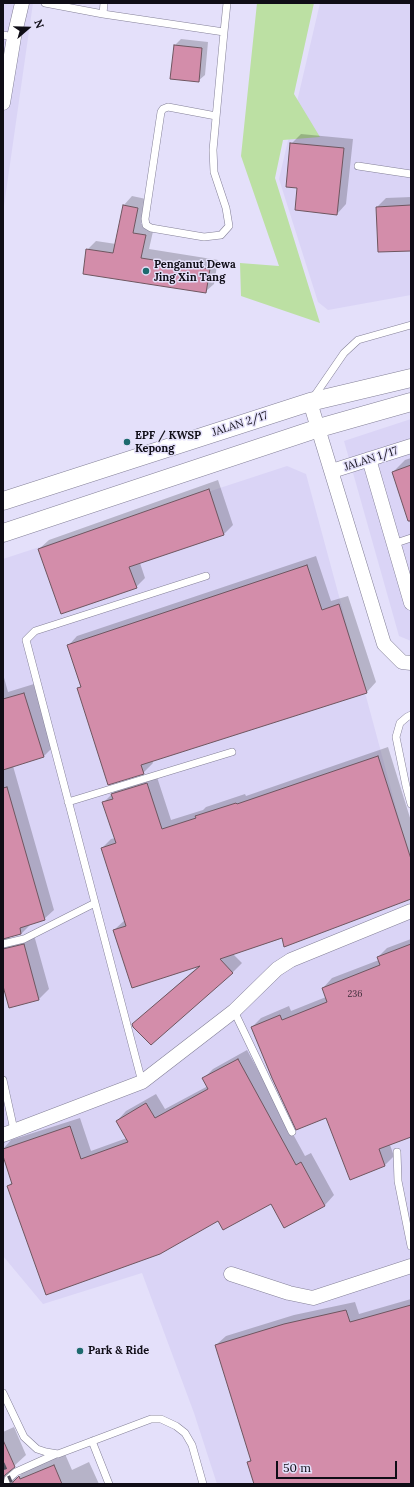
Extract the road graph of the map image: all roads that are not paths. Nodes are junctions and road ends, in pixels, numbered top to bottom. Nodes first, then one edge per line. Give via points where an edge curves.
1 (22, 3) edge
2 (44, 3) edge
3 (104, 3) edge
4 (227, 3) edge
5 (103, 14) junction
6 (224, 32) junction
7 (8, 36) edge
8 (3, 103) edge
9 (216, 116) junction
10 (358, 166) dead end
11 (411, 174) edge
12 (411, 325) edge
13 (411, 378) edge
14 (310, 402) junction
15 (411, 402) edge
16 (319, 428) junction
17 (411, 446) edge
18 (369, 459) junction
19 (332, 471) junction
20 (12, 495) edge
21 (3, 501) edge
22 (3, 533) edge
23 (411, 538) edge
24 (393, 544) junction
25 (206, 576) dead end
26 (411, 603) edge
27 (411, 663) edge
28 (411, 715) edge
29 (232, 752) dead end
30 (68, 802) junction
31 (411, 804) edge
32 (95, 903) junction
33 (411, 911) edge
34 (3, 944) edge
35 (234, 1011) junction
36 (3, 1080) edge
37 (142, 1082) junction
38 (8, 1132) edge
39 (292, 1132) dead end
40 (397, 1152) dead end
41 (411, 1246) edge
42 (411, 1266) edge
43 (231, 1274) dead end
44 (3, 1393) edge
45 (92, 1441) junction
46 (58, 1454) junction
47 (7, 1484) edge
48 (109, 1484) edge
49 (203, 1484) edge

1 - 7 street
2 - 5 lane
3 - 5 lane
4 - 6 lane
5 - 6 lane
6 - 9 lane
7 - 8 street
9 - 9 lane via 214,172 229,226 221,235 204,237 146,225 161,112 168,107
10 - 11 lane
12 - 14 lane via 358,340 344,353
13 - 14 street, JALAN 2/17
14 - 16 street
14 - 20 street, JALAN 2/17
15 - 16 street
16 - 19 street
16 - 22 street
17 - 18 street, JALAN 1/17
18 - 19 street, JALAN 1/17
18 - 24 street
19 - 27 street via 384,644 402,662
20 - 21 street, JALAN 2/17
23 - 24 lane
24 - 26 street
25 - 30 lane via 35,631 26,640
28 - 31 lane via 400,723 396,737
29 - 30 lane
30 - 32 lane
32 - 34 lane via 24,938
32 - 37 lane
33 - 35 street via 291,960 277,969
35 - 37 street
35 - 39 lane
36 - 38 lane
37 - 38 street
40 - 41 lane via 398,1181
42 - 43 street via 313,1298
44 - 46 lane via 24,1437 37,1449
45 - 46 lane
45 - 48 lane
45 - 49 lane via 146,1420 160,1419 176,1426 185,1434 192,1445
46 - 47 lane via 16,1472 8,1479

